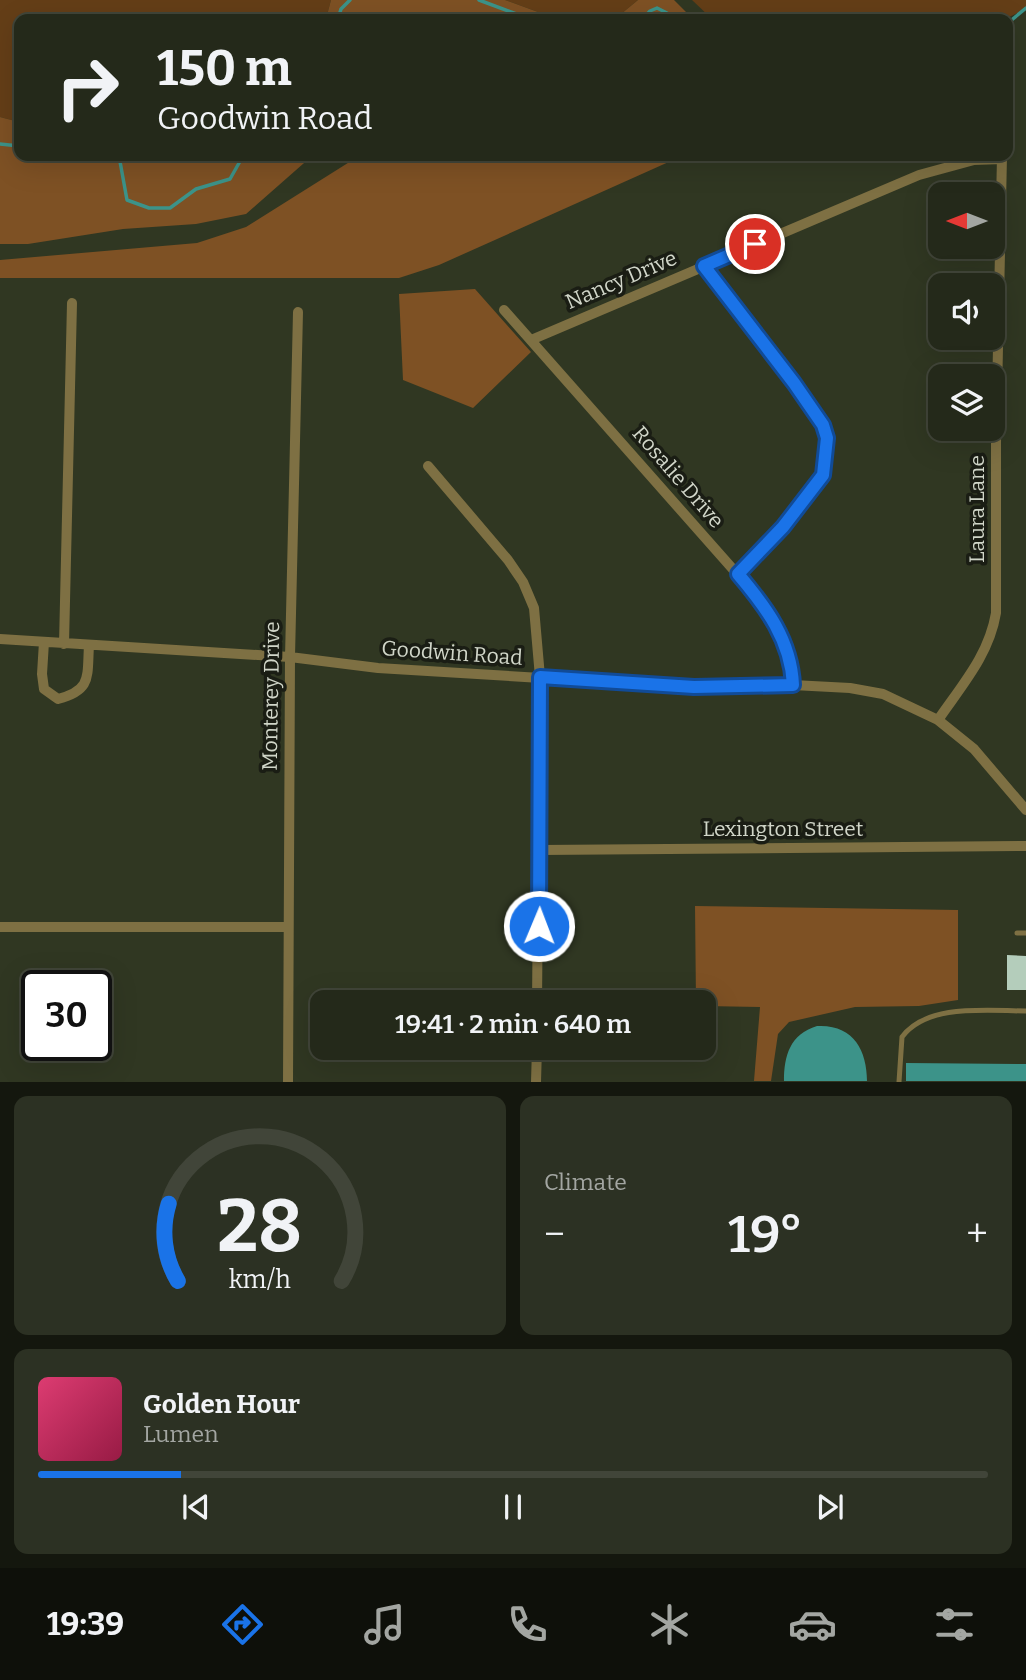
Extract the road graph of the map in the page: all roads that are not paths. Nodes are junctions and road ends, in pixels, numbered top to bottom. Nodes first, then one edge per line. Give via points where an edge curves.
1 (970, 161) edge
2 (1002, 161) edge
3 (704, 266) junction
4 (72, 303) dead end
5 (504, 310) dead end
6 (298, 312) dead end
7 (531, 340) junction
8 (428, 466) dead end
9 (738, 574) junction
10 (0, 639) edge
11 (44, 642) junction
12 (64, 643) junction
13 (89, 645) junction
14 (290, 657) junction
15 (540, 677) junction
16 (793, 685) junction
17 (938, 720) junction
18 (1026, 810) edge
19 (1026, 846) edge
20 (540, 850) junction
21 (0, 927) edge
22 (288, 927) junction
23 (1017, 933) dead end
24 (1026, 933) edge
25 (537, 990) edge
26 (1026, 1011) edge
27 (537, 1060) edge
28 (288, 1082) edge
29 (536, 1082) edge
30 (900, 1082) edge

1 - 3 street, Nancy Drive via 919,175
2 - 17 street, Laura Lane via 996,613 982,656
3 - 7 street, Nancy Drive
3 - 9 street via 794,383 827,438 823,475 783,527
4 - 12 street
5 - 7 street, Rosalie Drive
6 - 14 street, Monterey Drive
7 - 9 street, Rosalie Drive
8 - 15 street via 523,582 534,608
9 - 16 street, Rosalie Drive via 775,621 793,668
10 - 11 street, Goodwin Road
11 - 12 street, Goodwin Road
11 - 13 street via 44,689 58,699 78,694 87,683
12 - 13 street, Goodwin Road
13 - 14 street, Goodwin Road
14 - 15 street, Goodwin Road via 378,668
14 - 22 street, Monterey Drive
15 - 16 street, Goodwin Road via 694,687
15 - 20 street
16 - 17 street, Goodwin Road via 883,694
17 - 18 street, Goodwin Road via 974,749
19 - 20 street, Lexington Street
20 - 25 street
21 - 22 street
22 - 28 street, Monterey Drive
23 - 24 lane
26 - 30 lane via 953,1013 918,1023 902,1037
27 - 29 street

